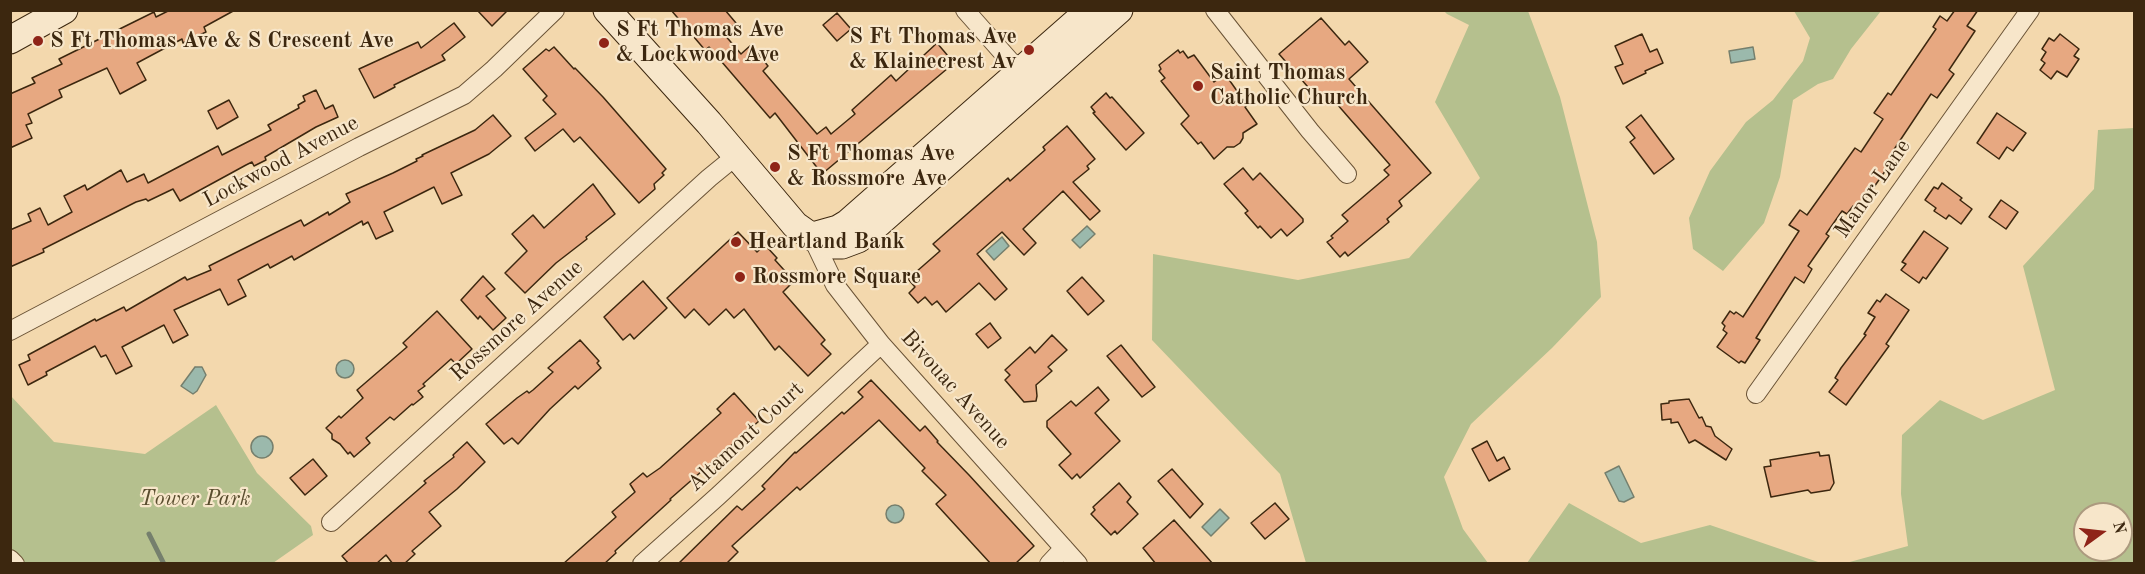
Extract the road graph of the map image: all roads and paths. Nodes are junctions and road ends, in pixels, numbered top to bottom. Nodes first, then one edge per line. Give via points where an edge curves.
1 (64, 10) edge
2 (555, 10) edge
3 (608, 10) edge
4 (965, 10) edge
5 (1090, 10) edge
6 (1119, 10) edge
7 (1215, 10) edge
8 (2030, 10) edge
9 (10, 40) edge
10 (1026, 79) junction
11 (736, 156) junction
12 (1347, 174) dead end
13 (812, 237) junction
14 (10, 331) edge
15 (881, 344) junction
16 (1756, 394) dead end
17 (331, 522) dead end
18 (1064, 548) junction
19 (10, 559) edge
20 (15, 564) edge
21 (642, 564) edge
22 (1049, 564) edge
23 (1078, 564) edge

1 - 9 main road
2 - 14 street, Lockwood Avenue via 464,95
3 - 11 main road
4 - 10 street
5 - 10 main road
6 - 10 main road
7 - 12 street
8 - 16 street, Manor Lane
10 - 13 main road via 858,240 842,245
11 - 13 main road via 795,225
11 - 17 street, Rossmore Avenue
13 - 15 street, Bivouac Avenue via 835,285
15 - 18 street, Bivouac Avenue
15 - 21 street, Altamont Court
18 - 22 street
18 - 23 street, Bivouac Avenue
19 - 20 street

